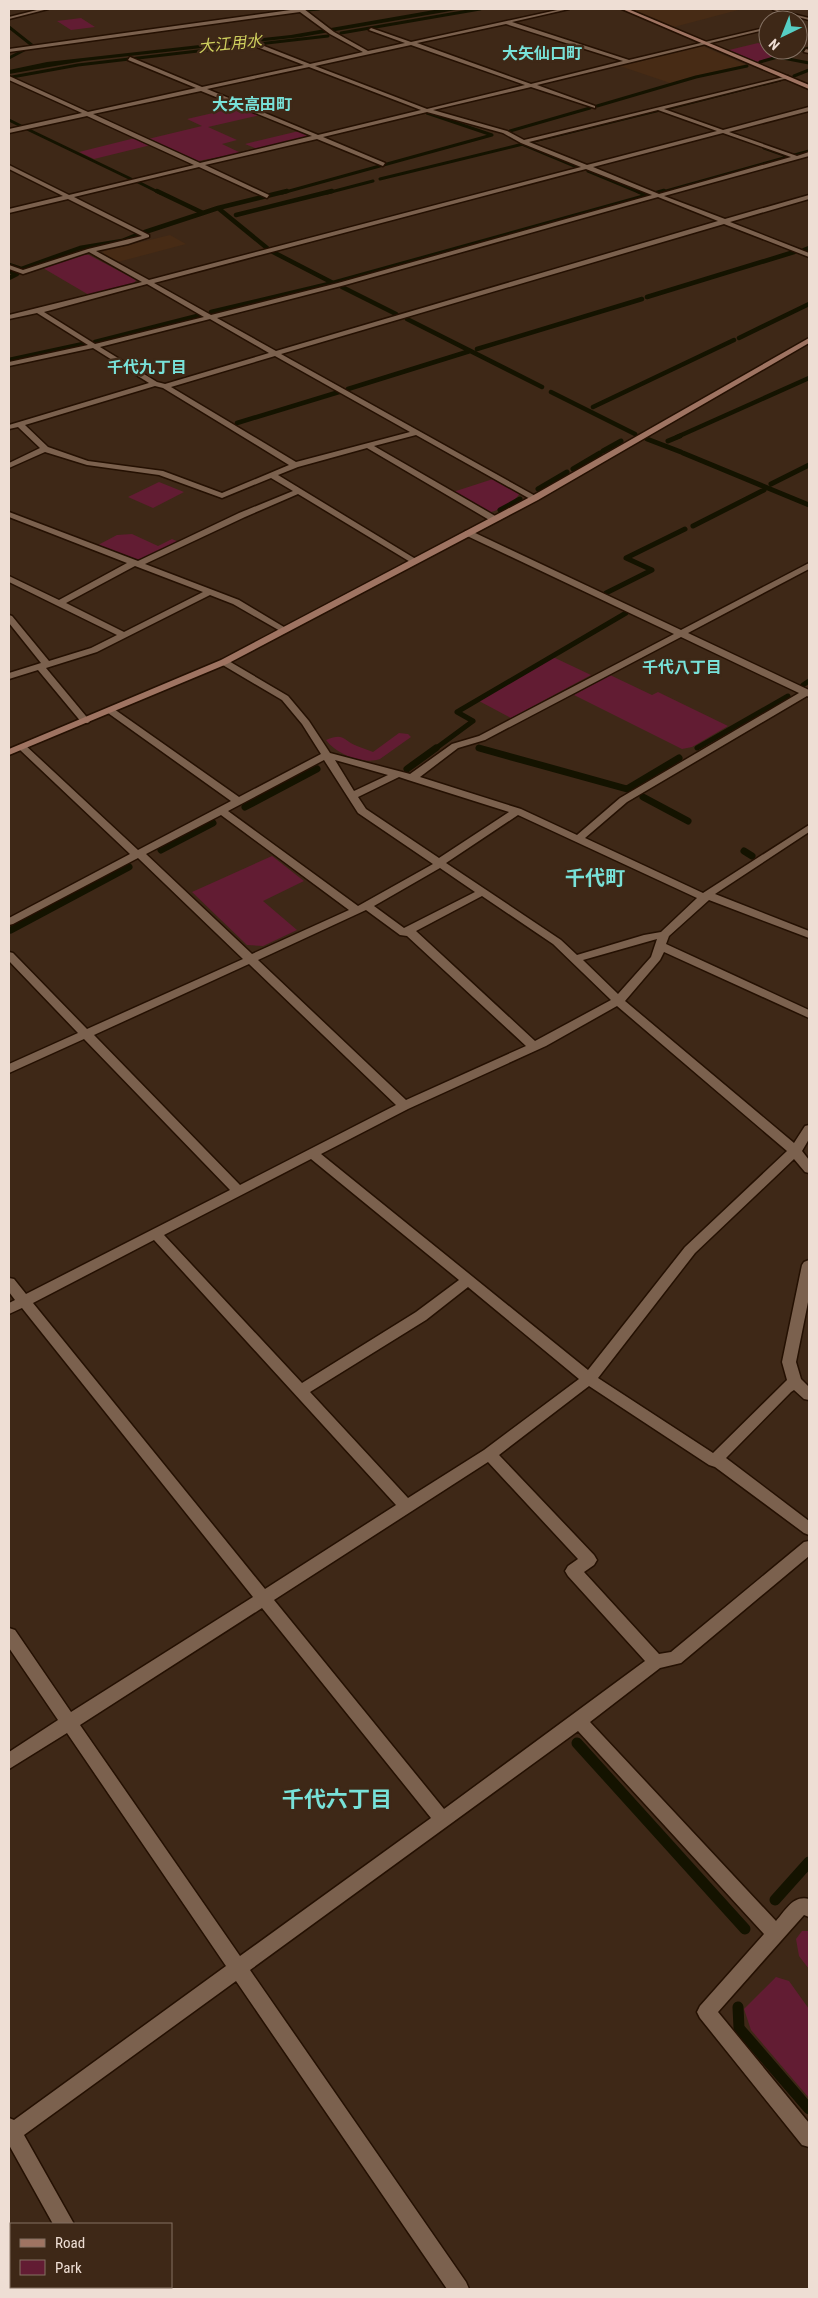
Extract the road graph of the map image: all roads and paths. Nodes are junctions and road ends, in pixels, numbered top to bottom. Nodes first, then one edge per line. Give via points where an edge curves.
1 (46, 9) edge
2 (301, 9) edge
3 (567, 9) edge
4 (624, 9) edge
5 (775, 9) edge
6 (9, 18) edge
7 (809, 18) edge
8 (506, 22) junction
9 (371, 29) dead end
10 (758, 30) edge
11 (410, 43) junction
12 (704, 43) junction
13 (259, 46) dead end
14 (9, 50) edge
15 (366, 52) junction
16 (130, 59) dead end
17 (627, 61) junction
18 (308, 65) junction
19 (786, 77) junction
20 (9, 78) edge
21 (530, 85) junction
22 (809, 87) edge
23 (201, 88) junction
24 (592, 107) dead end
25 (659, 109) junction
26 (809, 109) edge
27 (426, 110) junction
28 (85, 114) junction
29 (9, 131) edge
30 (724, 131) junction
31 (316, 136) junction
32 (523, 142) junction
33 (809, 154) edge
34 (794, 156) junction
35 (809, 162) edge
36 (383, 164) dead end
37 (199, 165) junction
38 (587, 167) junction
39 (10, 168) edge
40 (656, 194) junction
41 (267, 196) dead end
42 (67, 197) junction
43 (809, 197) edge
44 (9, 211) edge
45 (725, 222) junction
46 (90, 250) junction
47 (809, 254) edge
48 (9, 268) edge
49 (146, 282) junction
50 (38, 311) junction
51 (9, 317) edge
52 (209, 317) junction
53 (809, 340) edge
54 (94, 346) junction
55 (276, 353) junction
56 (9, 364) edge
57 (155, 384) junction
58 (165, 386) junction
59 (20, 424) junction
60 (9, 427) edge
61 (417, 432) junction
62 (369, 446) junction
63 (45, 449) junction
64 (295, 465) junction
65 (9, 466) edge
66 (272, 475) junction
67 (299, 491) junction
68 (535, 498) junction
69 (9, 514) edge
70 (494, 520) junction
71 (468, 533) junction
72 (415, 561) junction
73 (136, 564) junction
74 (809, 566) edge
75 (9, 579) edge
76 (22, 586) junction
77 (9, 590) edge
78 (210, 592) junction
79 (58, 604) junction
80 (9, 618) edge
81 (285, 630) junction
82 (682, 634) junction
83 (124, 635) junction
84 (224, 662) junction
85 (44, 666) junction
86 (9, 676) edge
87 (808, 693) edge
88 (111, 710) junction
89 (86, 721) junction
90 (22, 747) junction
91 (9, 752) edge
92 (326, 754) junction
93 (398, 774) junction
94 (412, 778) junction
95 (352, 796) junction
96 (238, 801) junction
97 (221, 810) junction
98 (517, 811) junction
99 (809, 828) edge
100 (578, 838) junction
101 (138, 854) junction
102 (439, 863) junction
103 (482, 892) junction
104 (706, 897) junction
105 (362, 908) junction
106 (9, 922) edge
107 (408, 930) junction
108 (809, 935) edge
109 (663, 941) junction
110 (9, 955) edge
111 (575, 960) junction
112 (250, 961) junction
113 (618, 1001) junction
114 (809, 1014) edge
115 (86, 1035) junction
116 (533, 1046) junction
117 (9, 1069) edge
118 (404, 1106) junction
119 (809, 1129) edge
120 (795, 1151) junction
121 (312, 1153) junction
122 (809, 1169) edge
123 (238, 1191) junction
124 (155, 1233) junction
125 (809, 1264) edge
126 (468, 1280) junction
127 (9, 1283) edge
128 (23, 1301) junction
129 (9, 1309) edge
130 (589, 1379) junction
131 (795, 1382) junction
132 (301, 1391) junction
133 (809, 1395) edge
134 (489, 1454) junction
135 (716, 1459) junction
136 (407, 1507) junction
137 (809, 1528) edge
138 (809, 1547) edge
139 (264, 1598) junction
140 (9, 1635) edge
141 (656, 1662) junction
142 (579, 1721) junction
143 (68, 1723) junction
144 (9, 1761) edge
145 (443, 1820) junction
146 (809, 1908) edge
147 (776, 1934) junction
148 (239, 1968) junction
149 (10, 2132) edge
150 (809, 2138) edge
151 (63, 2223) edge
152 (459, 2289) edge

1 - 6 street
2 - 14 street
2 - 15 street
3 - 8 street
4 - 12 street
5 - 7 street
8 - 11 street
8 - 17 street
9 - 11 street
10 - 12 street
11 - 15 street
11 - 21 street
12 - 17 street
12 - 19 street
13 - 18 street
15 - 18 street
16 - 23 street
17 - 21 street
18 - 23 street
18 - 27 street
19 - 22 street
19 - 25 street
20 - 28 street
21 - 24 street
21 - 27 street
23 - 28 street
23 - 31 street
25 - 30 street
25 - 32 street
26 - 30 street
27 - 31 street
27 - 32 street via 505,132
28 - 29 street
28 - 37 street
30 - 34 street
30 - 38 street
31 - 36 street
31 - 37 street
32 - 38 street
33 - 34 street
34 - 35 street
34 - 40 street
37 - 41 street
37 - 42 street
38 - 40 street
38 - 49 street
39 - 42 street
40 - 45 street
40 - 52 street via 342,284
42 - 44 street
42 - 46 street via 147,236
43 - 45 street
45 - 47 street
45 - 55 street
46 - 48 street via 23,272
46 - 49 street
49 - 50 street
49 - 52 street
50 - 51 street
50 - 54 street
52 - 54 street
52 - 55 street
53 - 68 street
54 - 56 street
54 - 57 street
55 - 58 street
55 - 61 street
57 - 58 street
57 - 59 street
58 - 64 street
59 - 60 street
59 - 63 street
61 - 62 street
61 - 68 street
62 - 64 street
62 - 70 street
63 - 65 street
63 - 66 street via 87,463 160,473 222,496
64 - 66 street
66 - 67 street
67 - 72 street
67 - 73 street
68 - 70 street
69 - 73 street
70 - 71 street
71 - 72 street
71 - 82 street
72 - 81 street
73 - 78 street
73 - 79 street
74 - 82 street
75 - 76 street
76 - 77 street
76 - 79 street
78 - 81 street via 236,602
78 - 83 street
79 - 83 street
80 - 85 street via 24,634
81 - 84 street
82 - 87 street
82 - 94 street via 482,738 455,746
83 - 85 street via 94,650
84 - 88 street
84 - 92 street via 285,698
85 - 86 street
85 - 89 street
87 - 100 street via 629,796
88 - 89 street
88 - 96 street
89 - 90 street
90 - 91 street
90 - 101 street
92 - 93 street
92 - 95 street
92 - 96 street
93 - 94 street
93 - 95 street
94 - 98 street
95 - 102 street via 362,811
96 - 97 street
97 - 101 street
97 - 105 street
98 - 100 street
98 - 102 street
99 - 104 street
100 - 104 street
101 - 106 street
101 - 112 street
102 - 103 street
102 - 105 street
103 - 107 street
103 - 111 street via 557,942
104 - 108 street
104 - 109 street
105 - 107 street via 404,933
105 - 112 street
107 - 116 street
109 - 111 street via 648,937
109 - 113 street via 656,958
109 - 114 street
110 - 115 street
111 - 113 street
112 - 115 street
112 - 118 street
113 - 116 street
113 - 120 street
115 - 117 street
115 - 123 street
116 - 118 street
118 - 121 street
119 - 120 street
120 - 122 street
120 - 130 street via 690,1250
121 - 123 street
121 - 126 street
123 - 124 street
124 - 128 street
124 - 132 street
125 - 131 street via 789,1362
126 - 130 street
126 - 132 street via 421,1316
127 - 128 street
128 - 129 street
128 - 139 street
130 - 134 street
130 - 135 street via 714,1461
131 - 133 street
131 - 135 street
132 - 136 street
134 - 136 street
134 - 141 street via 589,1560 573,1571
135 - 137 street
136 - 139 street
138 - 141 street via 675,1658
139 - 143 street
139 - 145 street
140 - 143 street
141 - 142 street
142 - 145 street
142 - 147 street
143 - 144 street
143 - 148 street
145 - 148 street
146 - 147 street via 801,1906
147 - 150 street via 706,2012
148 - 149 street
148 - 152 street
149 - 151 street

